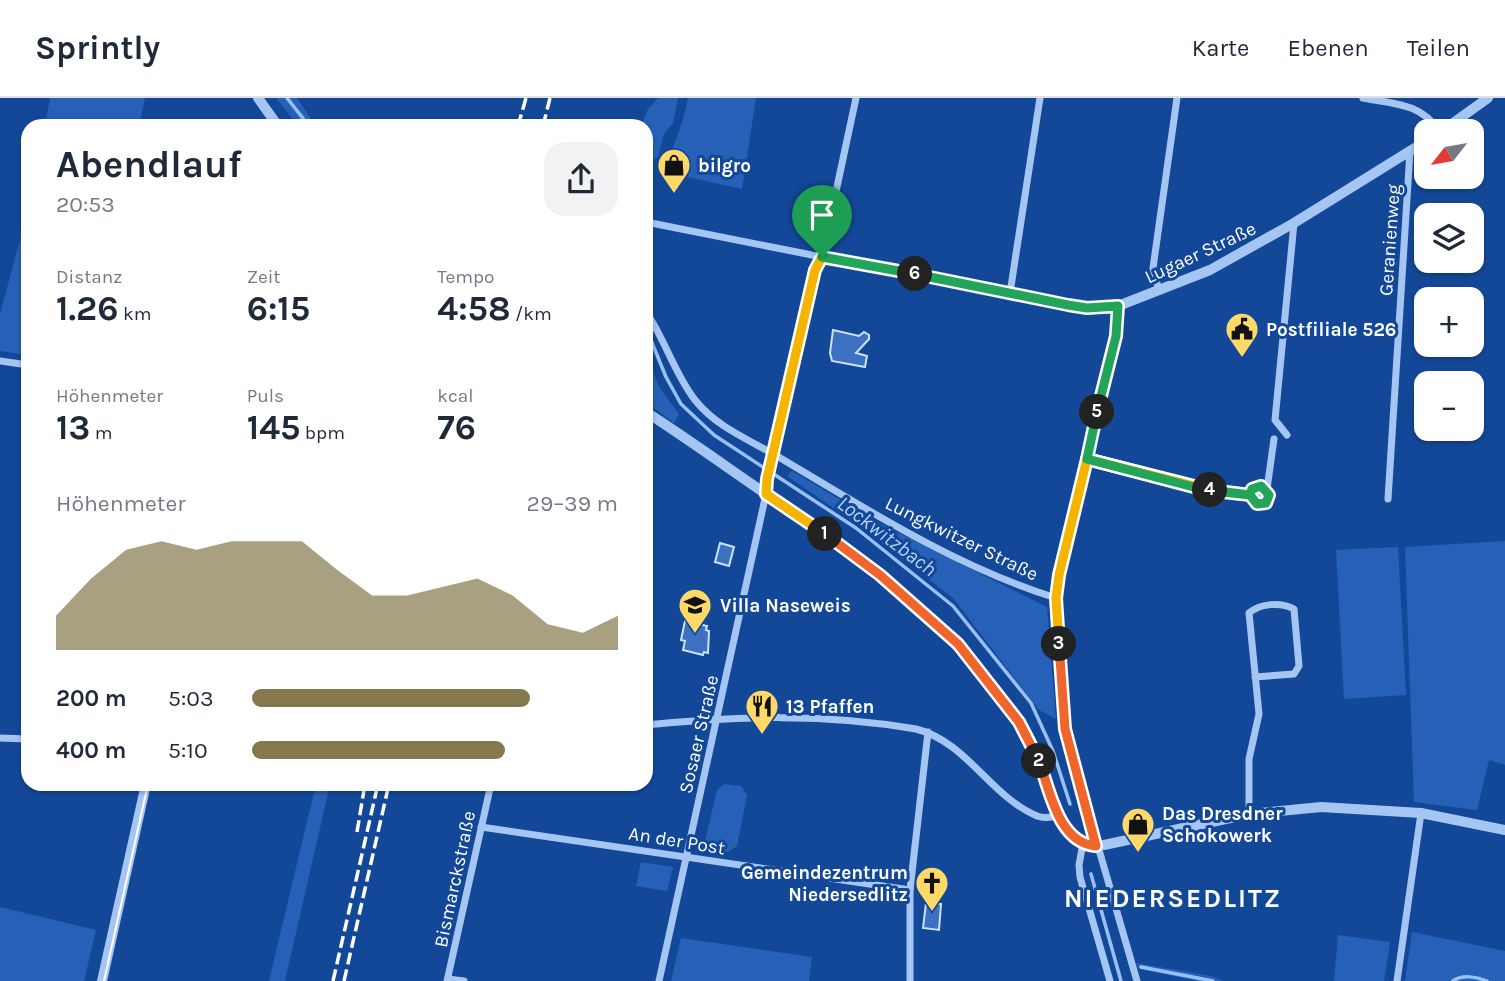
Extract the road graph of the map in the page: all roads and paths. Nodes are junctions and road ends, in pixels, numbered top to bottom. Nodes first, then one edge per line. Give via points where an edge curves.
1 (258, 98) edge
2 (856, 98) edge
3 (1040, 98) edge
4 (1177, 98) edge
5 (1363, 98) edge
6 (1488, 98) edge
7 (273, 119) edge
8 (1431, 119) edge
9 (1457, 119) edge
10 (1414, 148) edge
11 (1410, 151) junction
12 (653, 223) edge
13 (1294, 223) junction
14 (822, 257) junction
15 (1159, 292) junction
16 (1010, 293) junction
17 (1118, 306) junction
18 (653, 322) edge
19 (0, 361) edge
20 (21, 364) edge
21 (653, 417) edge
22 (1287, 435) dead end
23 (1274, 439) dead end
24 (772, 457) junction
25 (1087, 459) junction
26 (1267, 489) junction
27 (766, 494) junction
28 (1250, 495) junction
29 (1388, 499) dead end
30 (1056, 598) junction
31 (1255, 677) junction
32 (719, 718) junction
33 (653, 724) edge
34 (928, 732) junction
35 (0, 738) edge
36 (21, 739) edge
37 (144, 791) edge
38 (489, 791) edge
39 (1421, 813) junction
40 (1249, 814) junction
41 (1059, 815) junction
42 (481, 827) junction
43 (1505, 830) edge
44 (1083, 843) junction
45 (1096, 846) junction
46 (687, 857) junction
47 (910, 890) junction
48 (448, 980) edge
49 (102, 981) edge
50 (464, 981) edge
51 (659, 981) edge
52 (910, 981) edge
53 (1110, 981) edge
54 (1137, 981) edge
55 (1397, 981) edge

1 - 7 street
2 - 14 street
3 - 16 street
4 - 15 street via 1153,268
5 - 8 street via 1416,108
6 - 9 street
10 - 11 street, Lugaer Straße
11 - 13 street, Lugaer Straße
11 - 29 street, Geranienweg
12 - 14 street
13 - 15 street, Lugaer Straße via 1210,270
13 - 22 street via 1275,421
14 - 16 street, Lugaer Straße
14 - 24 street via 815,270
15 - 17 street, Lugaer Straße
16 - 17 street, Lugaer Straße via 1087,308
17 - 25 street via 1116,336
18 - 24 street, Lungkwitzer Straße via 695,400 734,434
19 - 20 street
21 - 27 street
23 - 26 street
24 - 27 street
24 - 30 street, Lungkwitzer Straße via 921,540
25 - 28 street via 1205,490
25 - 30 street
26 - 28 street via 1255,487
26 - 28 street via 1269,498 1263,504 1254,503
27 - 32 street, Sosaer Straße
27 - 41 street via 851,551 958,644 1027,734
30 - 45 street via 1065,729
31 - 31 street via 1249,613 1262,606 1286,605 1294,609 1299,666 1294,674
31 - 40 street via 1259,714 1249,759
32 - 33 street
32 - 34 street via 845,718
32 - 46 street, Sosaer Straße
34 - 41 street via 954,747 1029,811 1046,818
34 - 47 street
35 - 36 street
37 - 49 street
38 - 42 street, Bismarckstraße
39 - 40 street via 1321,807
39 - 43 street
39 - 55 street
40 - 45 street
41 - 44 street
42 - 46 street, An der Post
42 - 48 street, Bismarckstraße
44 - 45 street
44 - 53 street via 1080,877
45 - 54 street
46 - 47 street, An der Post
46 - 51 street, Sosaer Straße
47 - 52 street
48 - 50 street

